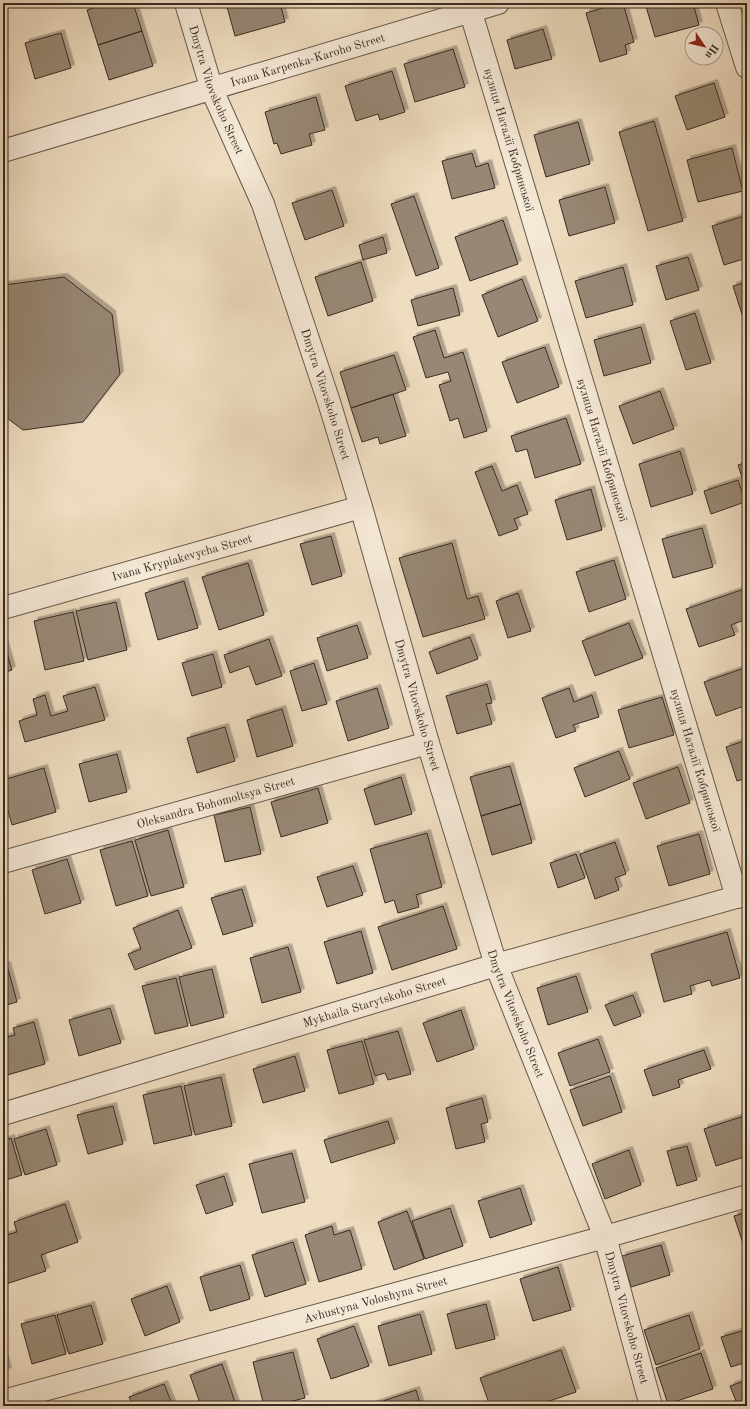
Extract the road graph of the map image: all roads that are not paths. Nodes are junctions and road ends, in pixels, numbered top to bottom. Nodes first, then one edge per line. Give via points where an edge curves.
1 (186, 3) edge
2 (498, 3) edge
3 (727, 3) edge
4 (469, 7) edge
5 (747, 67) edge
6 (212, 90) junction
7 (3, 151) edge
8 (361, 507) junction
9 (3, 608) edge
10 (428, 742) junction
11 (3, 862) edge
12 (742, 895) edge
13 (496, 965) junction
14 (3, 1114) edge
15 (747, 1196) edge
16 (605, 1237) junction
17 (3, 1401) edge
18 (651, 1406) edge

1 - 6 street, Dmytra Vitovskoho Street
2 - 4 street, Ivana Karpenka-Karoho Street
3 - 5 street
4 - 6 street, Ivana Karpenka-Karoho Street
4 - 12 street, вулиця Наталії Кобринської
6 - 7 street, Ivana Karpenka-Karoho Street
6 - 8 street, Dmytra Vitovskoho Street via 263,204
8 - 9 street, Ivana Krypiakevycha Street
8 - 10 street, Dmytra Vitovskoho Street
10 - 11 street, Oleksandra Bohomoltsya Street
10 - 13 street, Dmytra Vitovskoho Street
12 - 13 street, Mykhaila Starytskoho Street
13 - 14 street, Mykhaila Starytskoho Street
13 - 16 street, Dmytra Vitovskoho Street
15 - 16 street, Avhustyna Voloshyna Street
16 - 17 street, Avhustyna Voloshyna Street
16 - 18 street, Dmytra Vitovskoho Street

